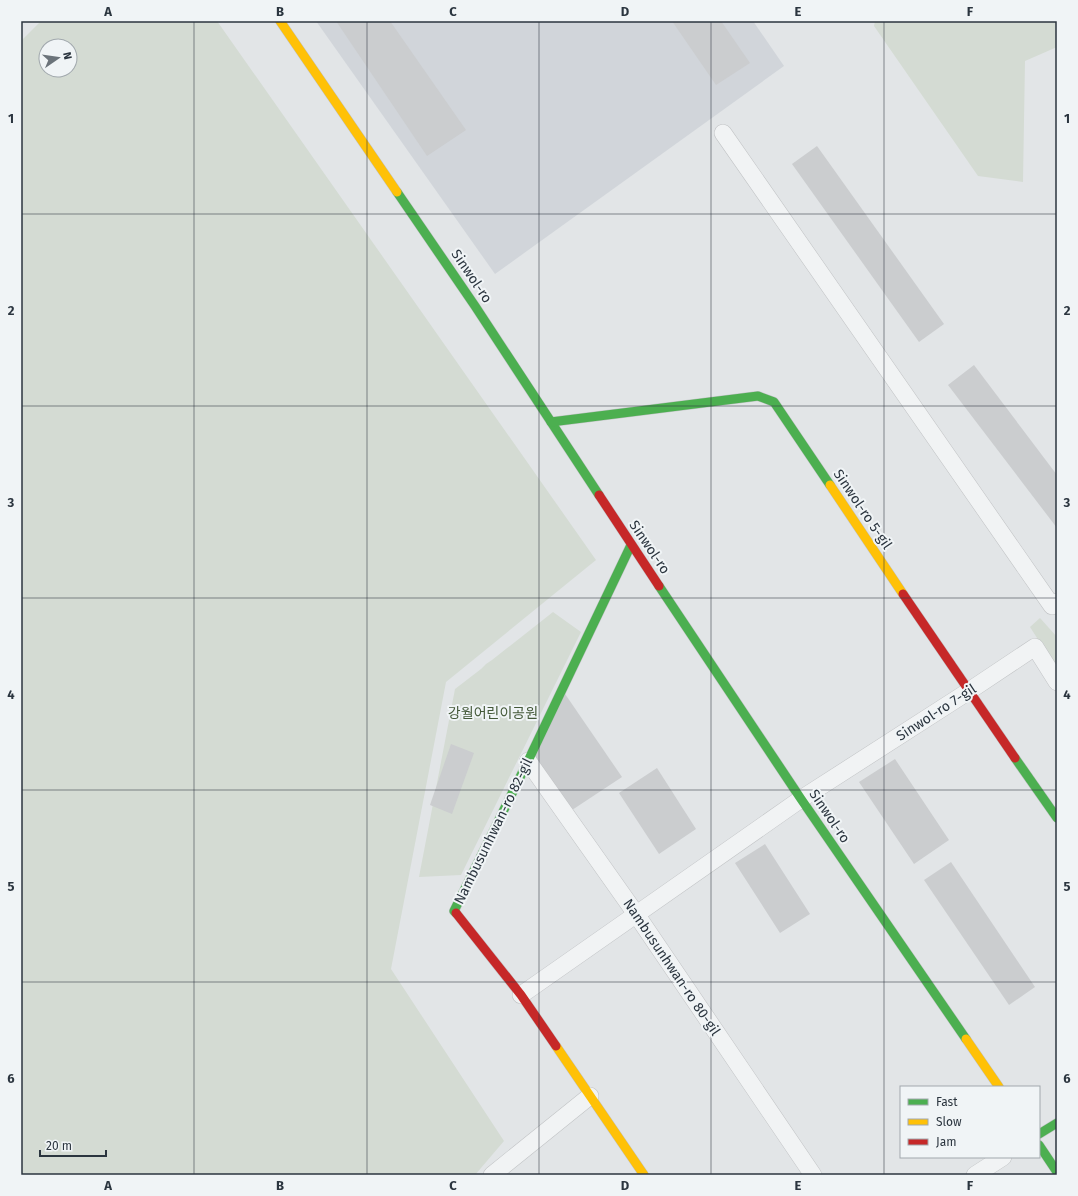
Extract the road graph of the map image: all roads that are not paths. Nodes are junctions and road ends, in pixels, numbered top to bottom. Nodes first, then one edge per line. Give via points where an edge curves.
1 (280, 21) edge
2 (724, 133) dead end
3 (551, 422) junction
4 (631, 544) junction
5 (1057, 602) edge
6 (1057, 682) edge
7 (969, 691) junction
8 (528, 761) junction
9 (801, 799) junction
10 (1057, 818) edge
11 (636, 914) junction
12 (521, 994) junction
13 (998, 1086) edge
14 (590, 1096) junction
15 (1057, 1123) edge
16 (1040, 1133) edge
17 (1040, 1146) edge
18 (1001, 1158) edge
19 (1057, 1172) edge
20 (492, 1175) edge
21 (644, 1175) edge
22 (813, 1175) edge
23 (975, 1175) edge

1 - 3 street, Sinwol-ro
2 - 5 street via 1052,606
3 - 4 street, Sinwol-ro
3 - 7 street, Sinwol-ro 5-gil via 758,396 774,402
4 - 8 street, Nambusunhwan-ro 82-gil
4 - 9 street, Sinwol-ro
6 - 7 street, Sinwol-ro 7-gil via 1035,647
7 - 9 street, Sinwol-ro 7-gil
7 - 10 street, Sinwol-ro 5-gil
8 - 11 street, Nambusunhwan-ro 80-gil
8 - 12 street, Nambusunhwan-ro 82-gil via 454,911
9 - 11 street, Sinwol-ro 7-gil
9 - 13 street, Sinwol-ro
11 - 12 street, Sinwol-ro 7-gil
11 - 22 street, Nambusunhwan-ro 80-gil
12 - 14 street, Nambusunhwan-ro 82-gil
14 - 20 street
14 - 21 street, Nambusunhwan-ro 82-gil
15 - 16 street
17 - 19 street
18 - 23 street

